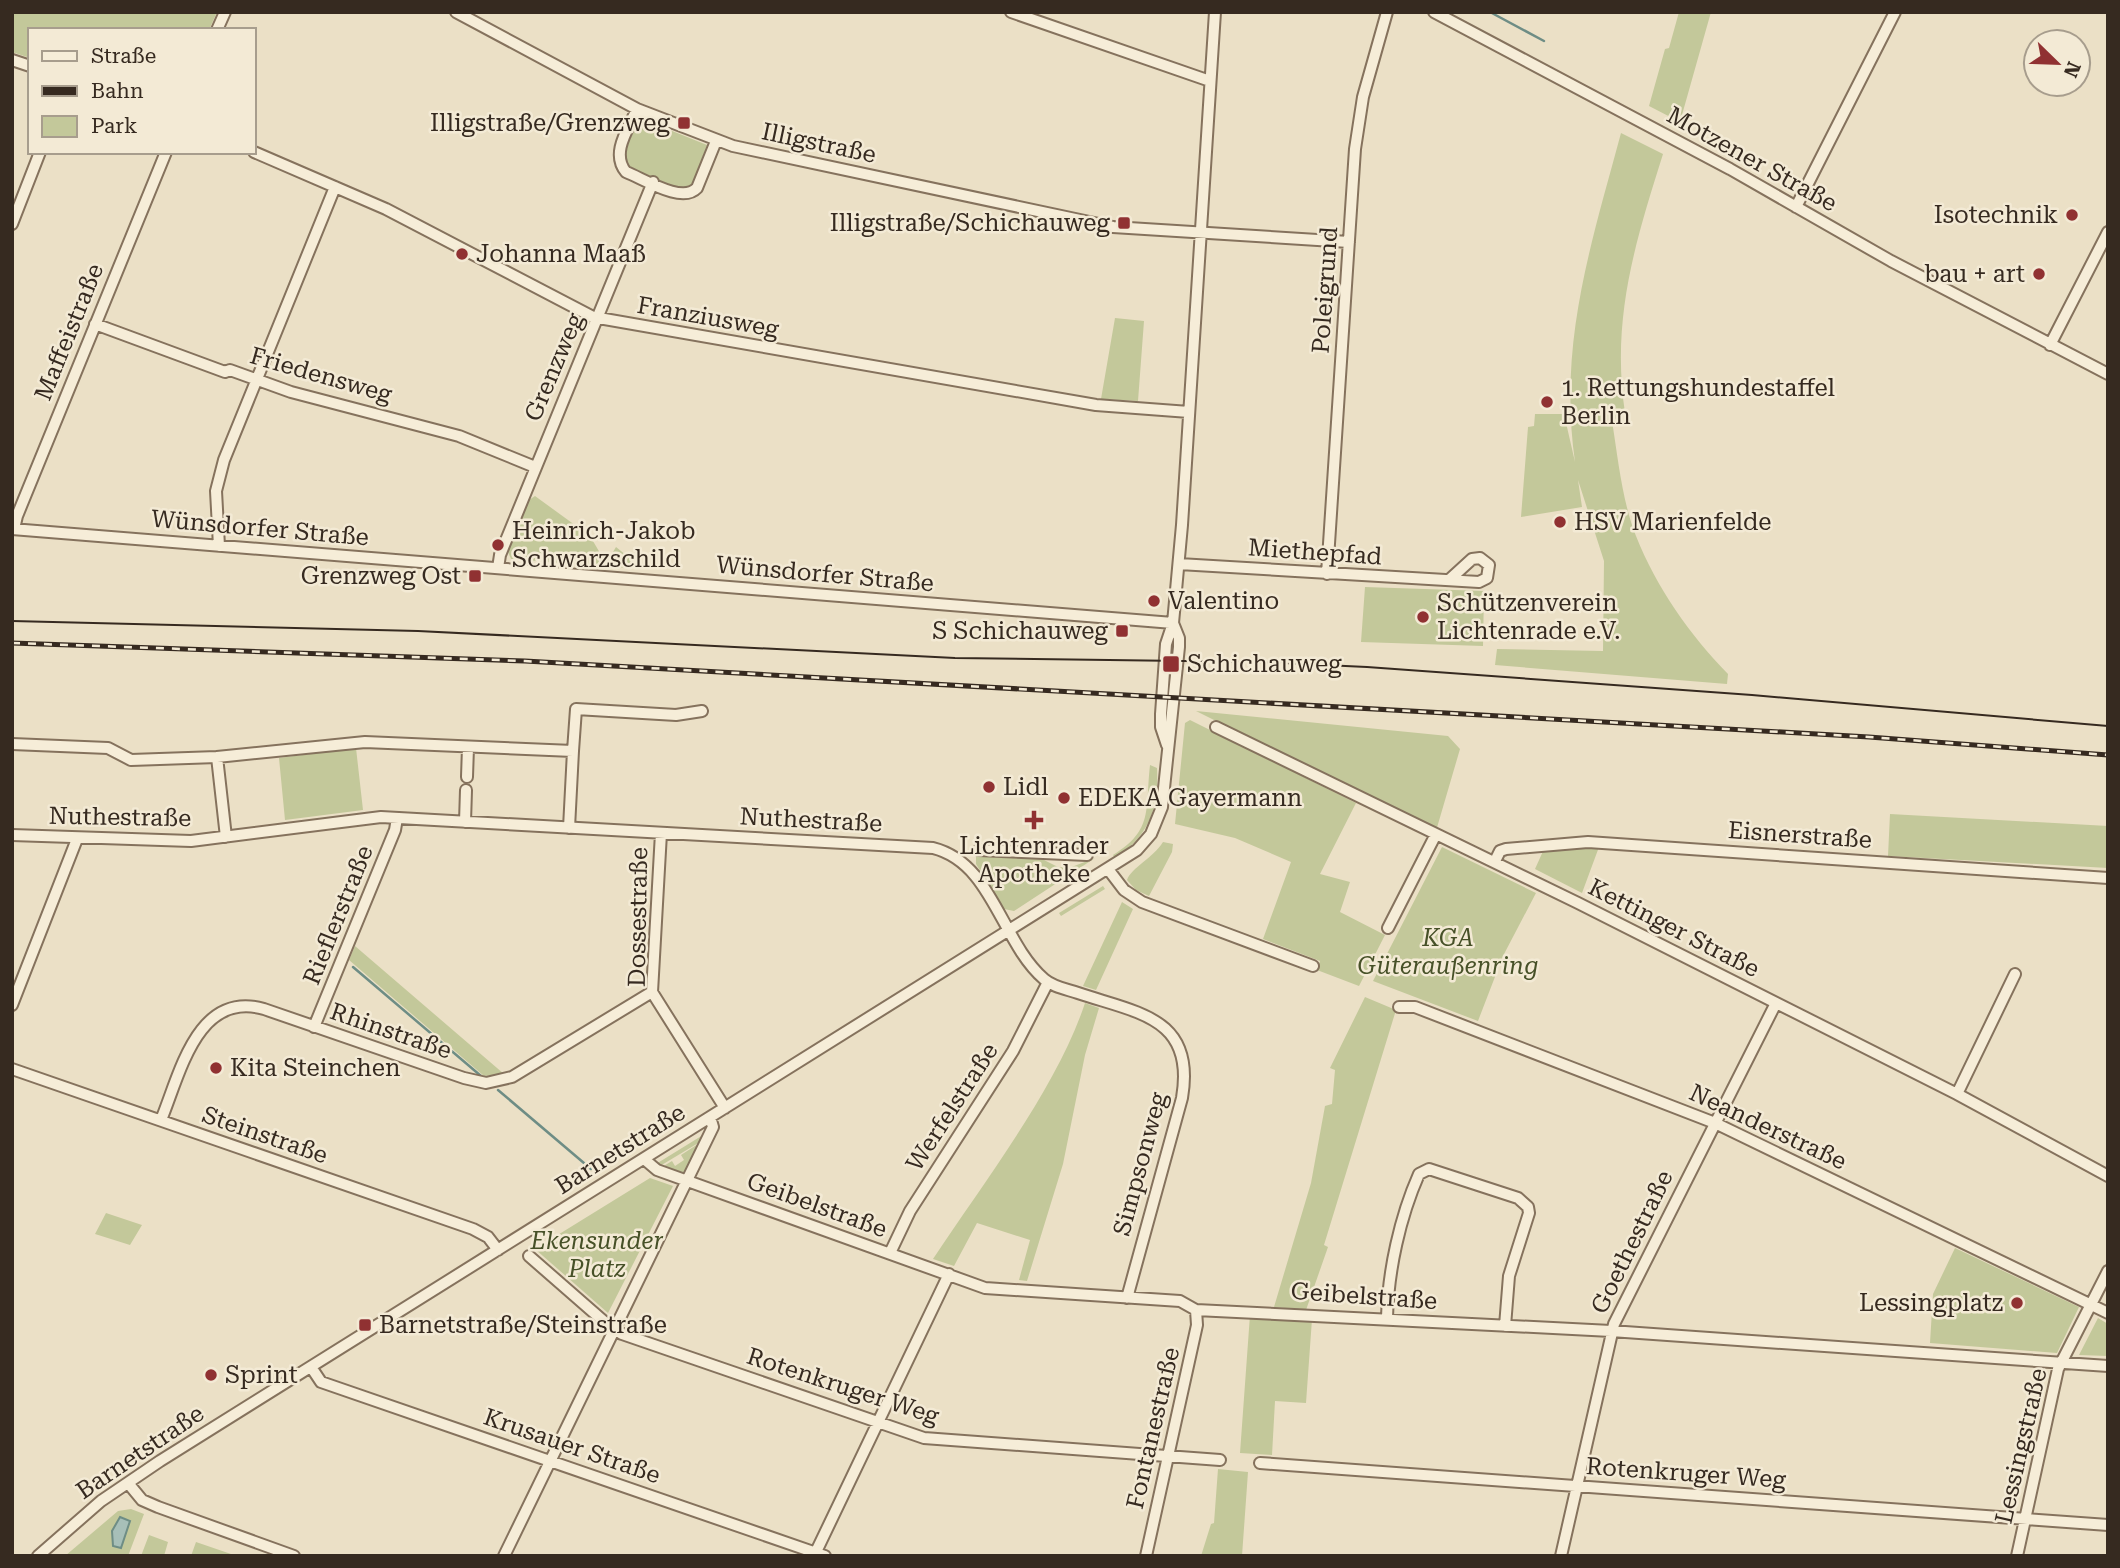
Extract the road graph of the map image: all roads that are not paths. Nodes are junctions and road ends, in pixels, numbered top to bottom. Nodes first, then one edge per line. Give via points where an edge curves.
1 (225, 12) edge
2 (456, 12) edge
3 (1011, 12) edge
4 (1215, 12) edge
5 (1387, 12) edge
6 (1434, 12) edge
7 (1895, 12) edge
8 (472, 16) edge
9 (218, 28) edge
10 (1210, 81) junction
11 (637, 109) junction
12 (716, 141) junction
13 (256, 153) edge
14 (39, 154) edge
15 (165, 154) edge
16 (653, 182) junction
17 (335, 187) junction
18 (1796, 207) junction
19 (12, 224) edge
20 (2108, 232) edge
21 (1200, 233) junction
22 (1349, 242) junction
23 (598, 318) junction
24 (95, 324) junction
25 (2050, 345) junction
26 (2108, 374) edge
27 (255, 380) junction
28 (1189, 412) junction
29 (535, 467) junction
30 (13, 529) edge
31 (219, 546) junction
32 (1179, 564) junction
33 (498, 568) junction
34 (1327, 574) junction
35 (1449, 580) dead end
36 (1173, 623) junction
37 (702, 711) dead end
38 (1216, 727) dead end
39 (12, 744) edge
40 (468, 747) junction
41 (573, 751) junction
42 (217, 757) junction
43 (467, 777) dead end
44 (466, 790) dead end
45 (397, 818) junction
46 (465, 822) junction
47 (569, 828) junction
48 (661, 833) junction
49 (12, 835) edge
50 (226, 836) junction
51 (1435, 836) junction
52 (77, 839) junction
53 (979, 850) dead end
54 (1087, 855) dead end
55 (1495, 862) junction
56 (1108, 869) junction
57 (2108, 878) edge
58 (1388, 928) dead end
59 (1009, 931) junction
60 (1313, 965) dead end
61 (2015, 974) dead end
62 (1048, 982) junction
63 (652, 992) junction
64 (1776, 1003) junction
65 (12, 1005) edge
66 (1399, 1007) dead end
67 (314, 1027) junction
68 (12, 1069) edge
69 (1957, 1094) junction
70 (725, 1108) junction
71 (710, 1117) junction
72 (161, 1121) junction
73 (1715, 1122) junction
74 (644, 1159) junction
75 (2108, 1176) edge
76 (687, 1181) junction
77 (498, 1250) junction
78 (890, 1253) junction
79 (529, 1256) dead end
80 (2108, 1271) edge
81 (949, 1274) junction
82 (1127, 1298) junction
83 (2092, 1304) junction
84 (1196, 1310) junction
85 (2108, 1313) edge
86 (1387, 1318) junction
87 (1505, 1326) junction
88 (614, 1330) junction
89 (1611, 1331) junction
90 (2062, 1363) junction
91 (2108, 1366) edge
92 (311, 1367) junction
93 (878, 1422) junction
94 (1168, 1456) junction
95 (1220, 1460) dead end
96 (551, 1461) junction
97 (1260, 1463) dead end
98 (128, 1483) junction
99 (1576, 1486) junction
100 (2025, 1519) junction
101 (2108, 1525) edge
102 (819, 1555) edge
103 (38, 1556) edge
104 (295, 1556) edge
105 (504, 1556) edge
106 (1146, 1556) edge
107 (1561, 1556) edge
108 (2017, 1556) edge

1 - 9 street
2 - 8 street, Illigstraße
3 - 10 street
4 - 10 street
5 - 22 street, Poleigrund via 1363,97
6 - 18 street, Motzener Straße
7 - 18 street
8 - 11 street, Illigstraße
10 - 21 street
11 - 12 street, Illigstraße
11 - 16 street via 619,161 626,172
12 - 16 street via 693,192 680,194
12 - 21 street, Illigstraße via 1111,227
13 - 17 street, Franziusweg
14 - 19 street
15 - 24 street, Maffeistraße
16 - 23 street, Grenzweg
17 - 23 street, Franziusweg
17 - 27 street
18 - 25 street, Motzener Straße
20 - 25 street
21 - 22 street, Illigstraße
21 - 28 street
22 - 34 street, Poleigrund
23 - 28 street, Franziusweg via 1096,405
23 - 29 street, Grenzweg
24 - 27 street, Friedensweg
24 - 30 street, Maffeistraße
25 - 26 street, Motzener Straße
27 - 29 street, Friedensweg via 459,436
27 - 31 street via 219,476
28 - 32 street
29 - 33 street, Grenzweg
30 - 31 street, Wünsdorfer Straße
31 - 33 street, Wünsdorfer Straße
32 - 34 street, Miethepfad
32 - 36 street
33 - 36 street, Wünsdorfer Straße
34 - 35 street, Miethepfad
36 - 56 street, Barnetstraße via 1167,637 1161,714 1167,745 1162,807 1155,827 1137,850
37 - 41 street via 676,715 576,709
38 - 51 street, Kettinger Straße
39 - 42 street via 108,748 131,760
40 - 41 street
40 - 42 street via 365,742
40 - 43 street
41 - 47 street
42 - 50 street, Nuthestraße
44 - 46 street
45 - 46 street, Nuthestraße
45 - 50 street, Nuthestraße
45 - 67 street, Rieflerstraße
46 - 47 street, Nuthestraße
47 - 48 street, Nuthestraße
48 - 59 street, Nuthestraße via 940,849 963,862
48 - 63 street, Dossestraße
49 - 52 street, Nuthestraße
50 - 52 street, Nuthestraße via 171,842
51 - 55 street, Kettinger Straße
51 - 58 street
52 - 65 street
53 - 54 street
55 - 57 street, Eisnerstraße via 1506,849 1585,842
55 - 64 street, Kettinger Straße
56 - 59 street, Barnetstraße
56 - 60 street via 1124,890 1142,902
59 - 62 street, Simpsonweg
59 - 70 street, Barnetstraße
61 - 69 street
62 - 78 street, Werfelstraße via 1013,1051 919,1196
62 - 82 street, Simpsonweg via 1154,1019 1171,1033 1181,1051 1182,1098
63 - 67 street, Rhinstraße via 512,1077 486,1083
63 - 70 street, Dossestraße
64 - 69 street, Kettinger Straße
64 - 73 street, Goethestraße
66 - 73 street, Neanderstraße via 1415,1007
67 - 72 street, Rhinstraße via 256,1007 219,1013 197,1034
68 - 72 street, Steinstraße
69 - 75 street, Kettinger Straße
70 - 71 street, Barnetstraße
71 - 74 street, Barnetstraße
71 - 76 street via 713,1127
72 - 77 street, Steinstraße via 473,1229 488,1237
73 - 83 street, Neanderstraße
73 - 89 street, Goethestraße
74 - 76 street, Geibelstraße via 657,1170
74 - 77 street, Barnetstraße
76 - 78 street, Geibelstraße
76 - 88 street
77 - 92 street, Barnetstraße
78 - 81 street, Geibelstraße
79 - 88 street, Rotenkruger Weg
80 - 83 street, Lessingstraße
81 - 82 street, Geibelstraße via 985,1288
81 - 93 street
82 - 84 street, Geibelstraße via 1180,1301
83 - 85 street, Neanderstraße
83 - 90 street, Lessingstraße
84 - 86 street, Geibelstraße
84 - 94 street, Fontanestraße via 1197,1325
86 - 87 street, Geibelstraße
86 - 87 street via 1391,1274 1406,1216 1419,1174 1429,1170 1518,1198 1528,1207 1509,1276
87 - 89 street, Geibelstraße
88 - 93 street, Rotenkruger Weg
88 - 96 street
89 - 90 street, Geibelstraße
89 - 99 street, Goethestraße
90 - 91 street, Geibelstraße
90 - 100 street, Lessingstraße
92 - 96 street, Krusauer Straße via 321,1382
92 - 98 street, Barnetstraße
93 - 94 street, Rotenkruger Weg via 929,1439
93 - 102 street
94 - 95 street, Rotenkruger Weg
94 - 106 street, Fontanestraße
96 - 102 street, Krusauer Straße
96 - 105 street
97 - 99 street, Rotenkruger Weg
98 - 103 street, Barnetstraße
98 - 104 street via 142,1500 158,1507
99 - 100 street, Rotenkruger Weg
99 - 107 street, Goethestraße
100 - 101 street, Rotenkruger Weg
100 - 108 street, Lessingstraße

